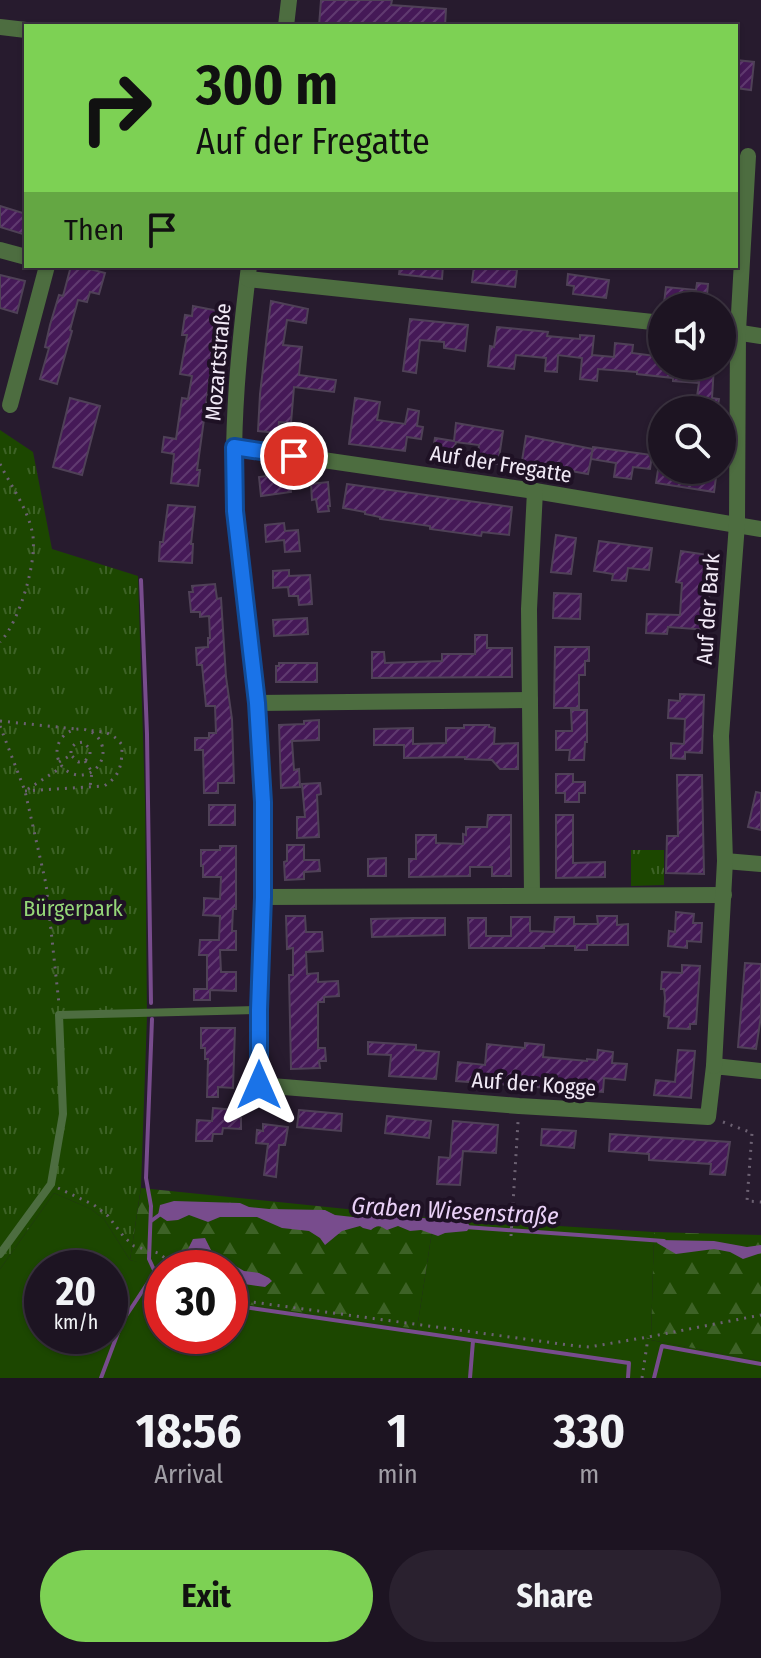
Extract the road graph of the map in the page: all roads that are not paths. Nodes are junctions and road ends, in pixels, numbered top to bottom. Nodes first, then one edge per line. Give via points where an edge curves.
1 (289, 0) edge
2 (286, 24) edge
3 (0, 27) edge
4 (24, 30) edge
5 (748, 156) edge
6 (0, 250) edge
7 (738, 253) edge
8 (24, 256) edge
9 (46, 268) edge
10 (736, 268) edge
11 (248, 272) edge
12 (734, 292) edge
13 (648, 321) edge
14 (736, 331) edge
15 (761, 336) edge
16 (732, 380) edge
17 (10, 405) dead end
18 (234, 447) junction
19 (535, 491) junction
20 (737, 524) junction
21 (761, 529) edge
22 (530, 700) junction
23 (257, 703) junction
24 (725, 861) junction
25 (761, 864) edge
26 (532, 895) junction
27 (724, 895) junction
28 (263, 897) junction
29 (259, 1010) junction
30 (714, 1066) junction
31 (761, 1071) edge
32 (259, 1085) joint
33 (0, 1254) edge

1 - 2 street
3 - 4 street
5 - 7 street, Auf der Bark
6 - 8 street
9 - 17 street
10 - 12 street, Auf der Bark
11 - 13 street
11 - 18 street, Mozartstraße
14 - 15 street
16 - 20 street, Auf der Bark
18 - 19 street, Auf der Fregatte
18 - 23 street, Mozartstraße via 235,511
19 - 20 street, Auf der Fregatte
19 - 22 street
20 - 21 street, Auf der Fregatte
20 - 24 street, Auf der Bark via 721,736
22 - 23 street
22 - 26 street
23 - 28 street, Mozartstraße
24 - 25 street
24 - 27 street, Auf der Bark
26 - 27 street
26 - 28 street
27 - 30 street, Auf der Bark
28 - 29 street, Mozartstraße
29 - 32 street, Mozartstraße
29 - 33 lane via 59,1015 63,1114 51,1184
30 - 31 street
30 - 32 street, Auf der Kogge via 708,1117

